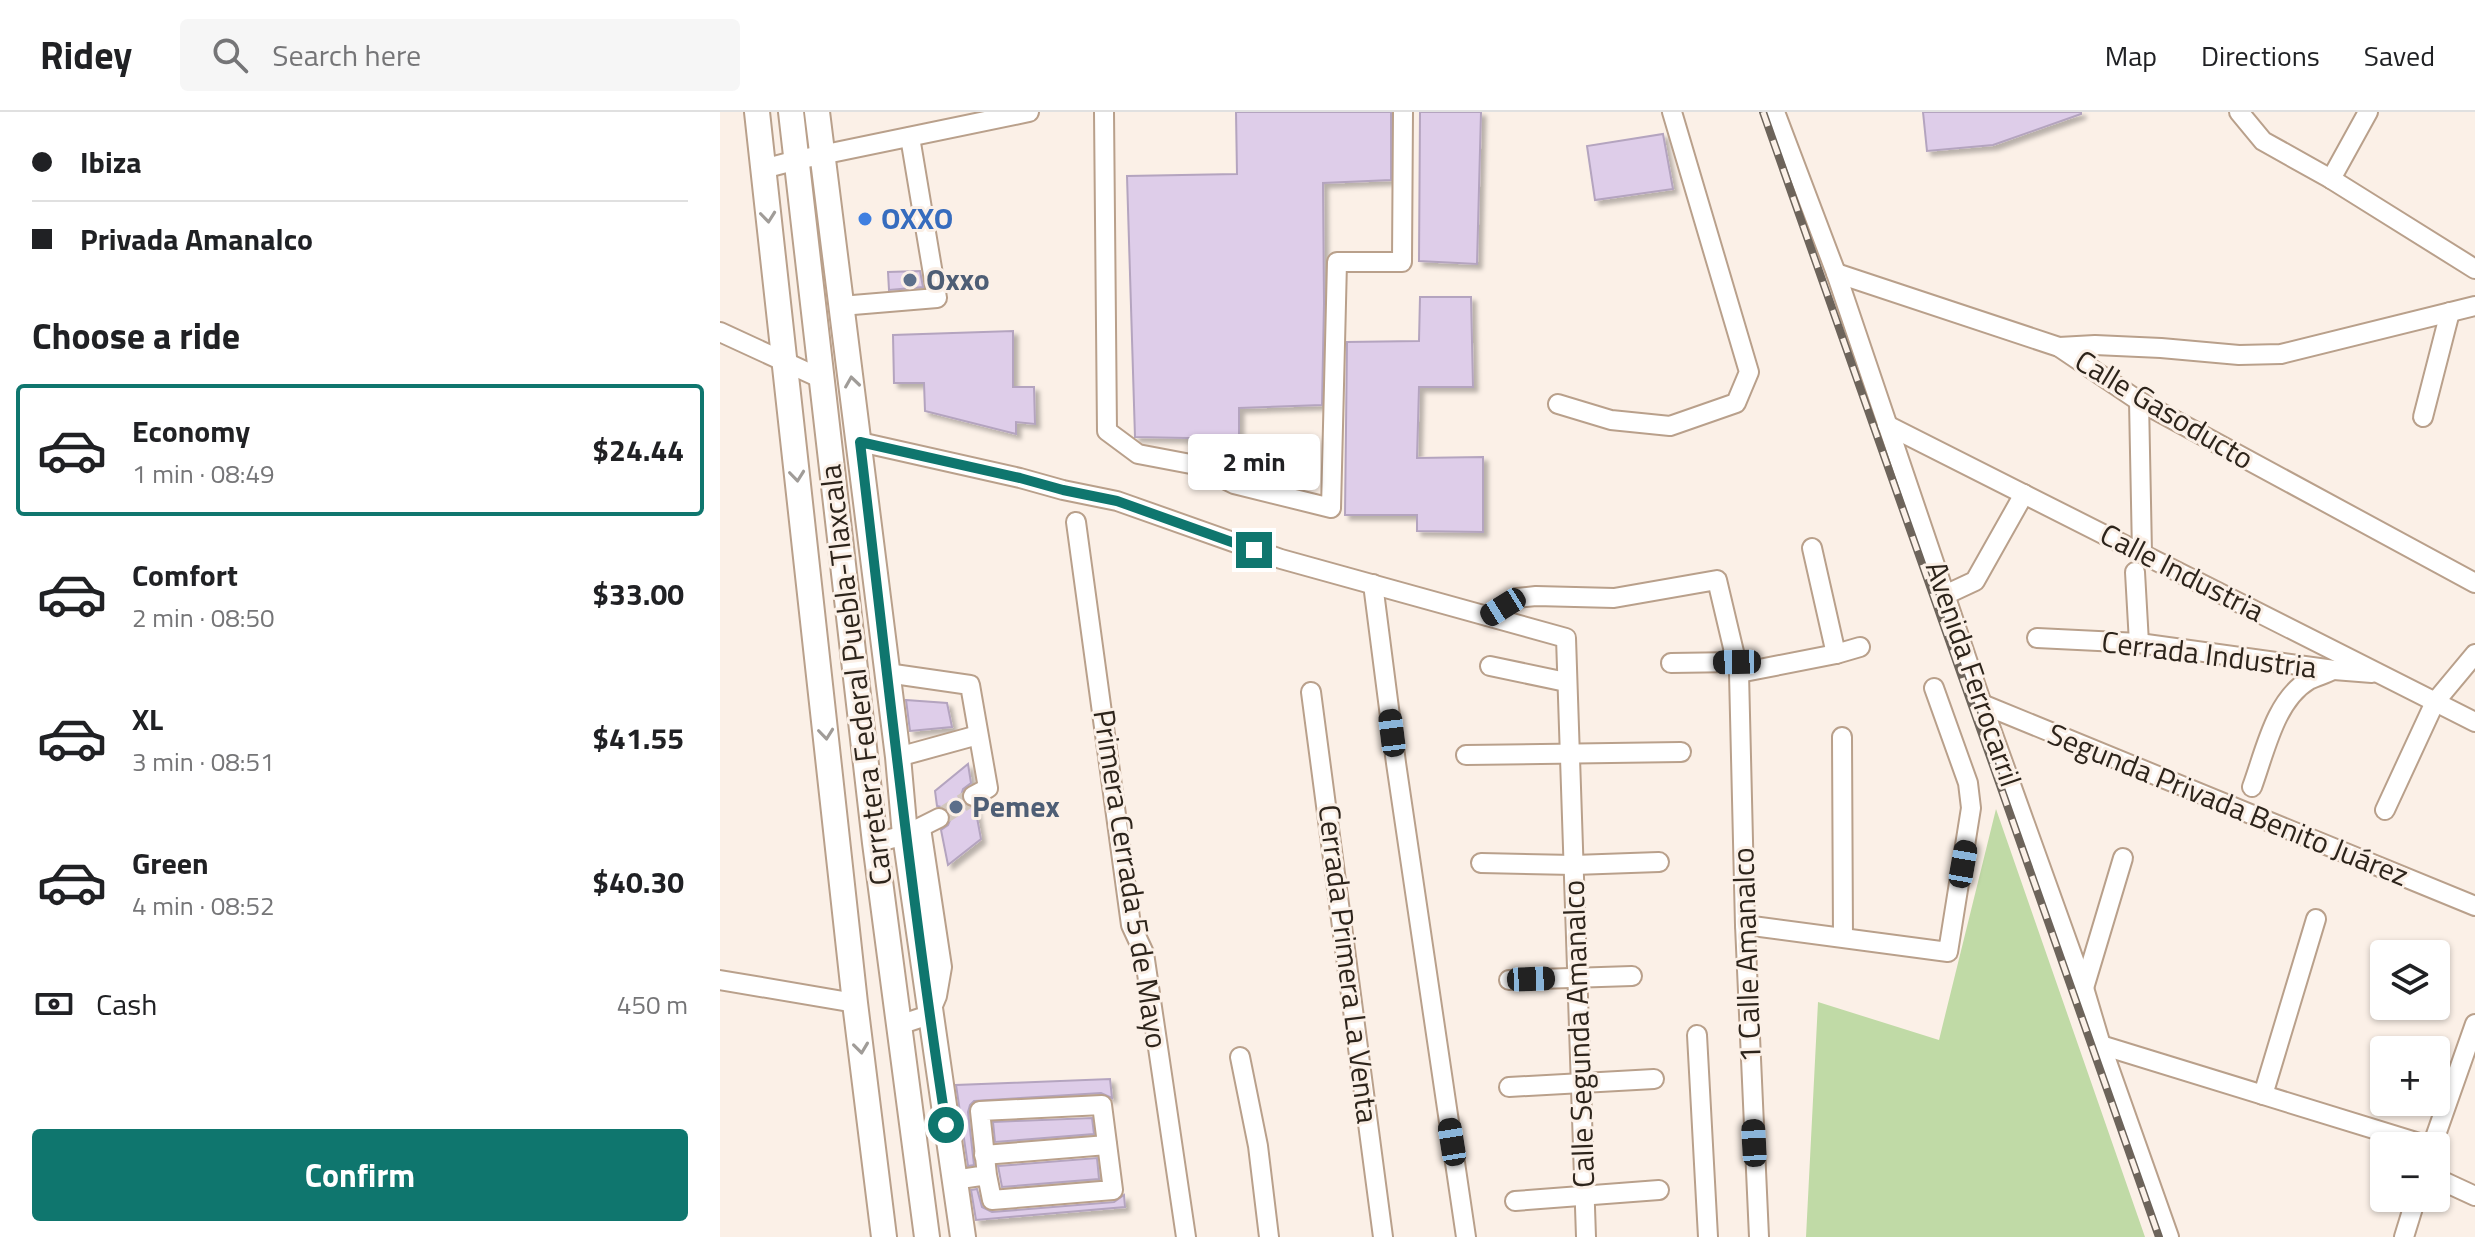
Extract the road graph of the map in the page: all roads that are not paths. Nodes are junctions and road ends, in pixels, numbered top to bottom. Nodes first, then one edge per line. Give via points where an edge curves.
1 (757, 112) edge
2 (791, 112) edge
3 (817, 112) edge
4 (1029, 112) edge
5 (1104, 112) edge
6 (1403, 112) edge
7 (1672, 112) edge
8 (1775, 112) edge
9 (2239, 112) edge
10 (2368, 112) edge
11 (910, 137) junction
12 (822, 155) junction
13 (797, 160) junction
14 (763, 169) junction
15 (2331, 179) junction
16 (2475, 269) edge
17 (1836, 273) junction
18 (841, 306) junction
19 (2475, 306) edge
20 (2450, 312) junction
21 (720, 332) edge
22 (2059, 347) junction
23 (784, 360) junction
24 (820, 378) junction
25 (2139, 401) junction
26 (1558, 404) dead end
27 (2423, 417) dead end
28 (1887, 425) junction
29 (860, 442) junction
30 (2024, 494) junction
31 (1076, 522) dead end
32 (1812, 548) dead end
33 (2142, 553) junction
34 (2135, 572) dead end
35 (2475, 583) edge
36 (1373, 584) junction
37 (1945, 595) junction
38 (1488, 616) junction
39 (2037, 638) dead end
40 (2139, 643) junction
41 (1860, 647) dead end
42 (1836, 654) junction
43 (2475, 654) edge
44 (1671, 663) dead end
45 (1490, 666) dead end
46 (1738, 668) junction
47 (2334, 670) junction
48 (887, 673) junction
49 (2382, 674) junction
50 (1566, 682) junction
51 (1934, 688) dead end
52 (1311, 692) dead end
53 (2435, 702) junction
54 (1982, 704) junction
55 (2475, 722) edge
56 (978, 735) junction
57 (1842, 737) dead end
58 (1681, 752) dead end
59 (1568, 753) junction
60 (1466, 755) dead end
61 (898, 757) junction
62 (2252, 787) dead end
63 (973, 796) tunnel mouth
64 (2385, 810) dead end
65 (939, 818) tunnel mouth
66 (913, 832) junction
67 (875, 843) junction
68 (2123, 858) dead end
69 (1659, 862) dead end
70 (1481, 863) dead end
71 (1574, 865) junction
72 (2475, 906) edge
73 (2316, 919) dead end
74 (1745, 925) junction
75 (1843, 937) junction
76 (1632, 976) dead end
77 (1575, 977) junction
78 (720, 980) edge
79 (1509, 980) dead end
80 (2084, 988) junction
81 (855, 1003) junction
82 (929, 1015) junction
83 (2475, 1024) edge
84 (899, 1025) junction
85 (1697, 1035) dead end
86 (2101, 1045) junction
87 (1240, 1057) dead end
88 (1654, 1079) dead end
89 (1579, 1083) junction
90 (1509, 1087) dead end
91 (2263, 1095) junction
92 (2384, 1132) edge
93 (2435, 1132) edge
94 (1107, 1145) junction
95 (984, 1155) junction
96 (987, 1175) junction
97 (2450, 1184) edge
98 (1659, 1190) dead end
99 (956, 1191) junction
100 (1584, 1195) junction
101 (2475, 1196) edge
102 (1515, 1201) dead end
103 (2412, 1212) edge
104 (926, 1224) edge
105 (884, 1236) edge
106 (963, 1237) edge
107 (1186, 1237) edge
108 (1269, 1237) edge
109 (1383, 1237) edge
110 (1466, 1237) edge
111 (1586, 1237) edge
112 (1708, 1237) edge
113 (1759, 1237) edge
114 (2169, 1237) edge
115 (2404, 1237) edge

1 - 14 main road, Carretera Federal Puebla-Tlaxcala
2 - 13 main road, Carretera Federal Puebla-Tlaxcala
3 - 12 main road, Carretera Federal Puebla-Tlaxcala
4 - 11 street
5 - 6 street via 1107,431 1138,454 1196,465 1234,484 1331,508 1337,262 1402,262
7 - 26 street via 1749,372 1736,403 1670,426 1611,420
8 - 17 street, Avenida Ferrocarril
9 - 15 street via 2263,141
10 - 15 street
11 - 12 street
11 - 18 street via 937,298
12 - 13 street
12 - 18 main road, Carretera Federal Puebla-Tlaxcala
13 - 14 street
13 - 24 main road, Carretera Federal Puebla-Tlaxcala
14 -> 23 main road, Carretera Federal Puebla-Tlaxcala
15 - 16 street
17 - 22 street, Calle Gasoducto
17 - 28 street, Avenida Ferrocarril
29 -> 18 main road, Carretera Federal Puebla-Tlaxcala
19 - 20 street
20 - 22 street via 2281,354
20 - 27 street
21 - 23 street
22 - 25 street, Calle Gasoducto
23 - 24 street
23 -> 81 main road, Carretera Federal Puebla-Tlaxcala
24 - 67 main road, Carretera Federal Puebla-Tlaxcala
25 - 33 street
25 - 35 street, Calle Gasoducto
28 - 30 street, Calle Industria
28 - 37 street, Avenida Ferrocarril
29 - 36 street via 1117,501 1281,559
29 - 48 main road, Carretera Federal Puebla-Tlaxcala
30 - 33 street, Calle Industria
30 - 37 street via 1975,581
31 - 107 street, Primera Cerrada 5 de Mayo via 1131,925 1144,953
32 - 42 street
33 - 49 street, Calle Industria
34 - 40 street
36 - 38 street
36 - 110 street
37 - 54 street, Avenida Ferrocarril
38 - 46 street, 1 Calle Amanalco via 1517,598 1614,598 1717,580
38 - 50 street, Calle Segunda Amanalco via 1566,638
39 - 40 street, Cerrada Industria
40 - 47 street, Cerrada Industria
41 - 42 street
42 - 46 street
43 - 53 street
44 - 46 street
45 - 50 street
46 - 74 street, 1 Calle Amanalco
47 - 49 street, Cerrada Industria
47 - 62 street via 2308,681 2292,696 2276,721
48 - 56 street via 970,685
48 - 61 main road, Carretera Federal Puebla-Tlaxcala
49 - 53 street, Calle Industria
50 - 59 street, Calle Segunda Amanalco
51 - 75 street via 1968,783 1971,808 1948,952
52 - 109 street, Cerrada Primera La Venta
53 - 55 street, Calle Industria
53 - 64 street
54 - 72 street, Segunda Privada Benito Juárez
54 - 80 street, Avenida Ferrocarril
56 - 61 street
56 - 63 street via 988,788
57 - 75 street
58 - 59 street
59 - 60 street
59 - 71 street, Calle Segunda Amanalco
61 - 66 main road, Carretera Federal Puebla-Tlaxcala
65 - 66 street
66 - 67 street
66 - 82 main road, Carretera Federal Puebla-Tlaxcala
67 - 84 main road, Carretera Federal Puebla-Tlaxcala
68 - 80 street
69 - 71 street
70 - 71 street
71 - 77 street, Calle Segunda Amanalco
73 - 91 street
74 - 75 street
74 - 113 street, 1 Calle Amanalco
76 - 77 street
77 - 79 street
77 - 89 street, Calle Segunda Amanalco
78 - 81 street
80 - 86 street, Avenida Ferrocarril
81 -> 105 main road, Carretera Federal Puebla-Tlaxcala
82 - 84 street
82 - 99 main road, Carretera Federal Puebla-Tlaxcala
83 - 93 street
84 - 104 main road, Carretera Federal Puebla-Tlaxcala
85 - 112 street
86 - 91 street
86 - 114 street, Avenida Ferrocarril
87 - 108 street
88 - 89 street
89 - 90 street
89 - 100 street, Calle Segunda Amanalco
91 - 92 street
94 - 95 street
94 - 95 street via 1102,1105 980,1111
94 - 96 street via 1113,1190 992,1200
95 - 96 street
96 - 99 street
97 - 101 street
98 - 100 street
99 - 104 main road
99 - 106 main road, Carretera Federal Puebla-Tlaxcala
100 - 102 street
100 - 111 street, Calle Segunda Amanalco
103 - 115 street
104 - 105 main road

